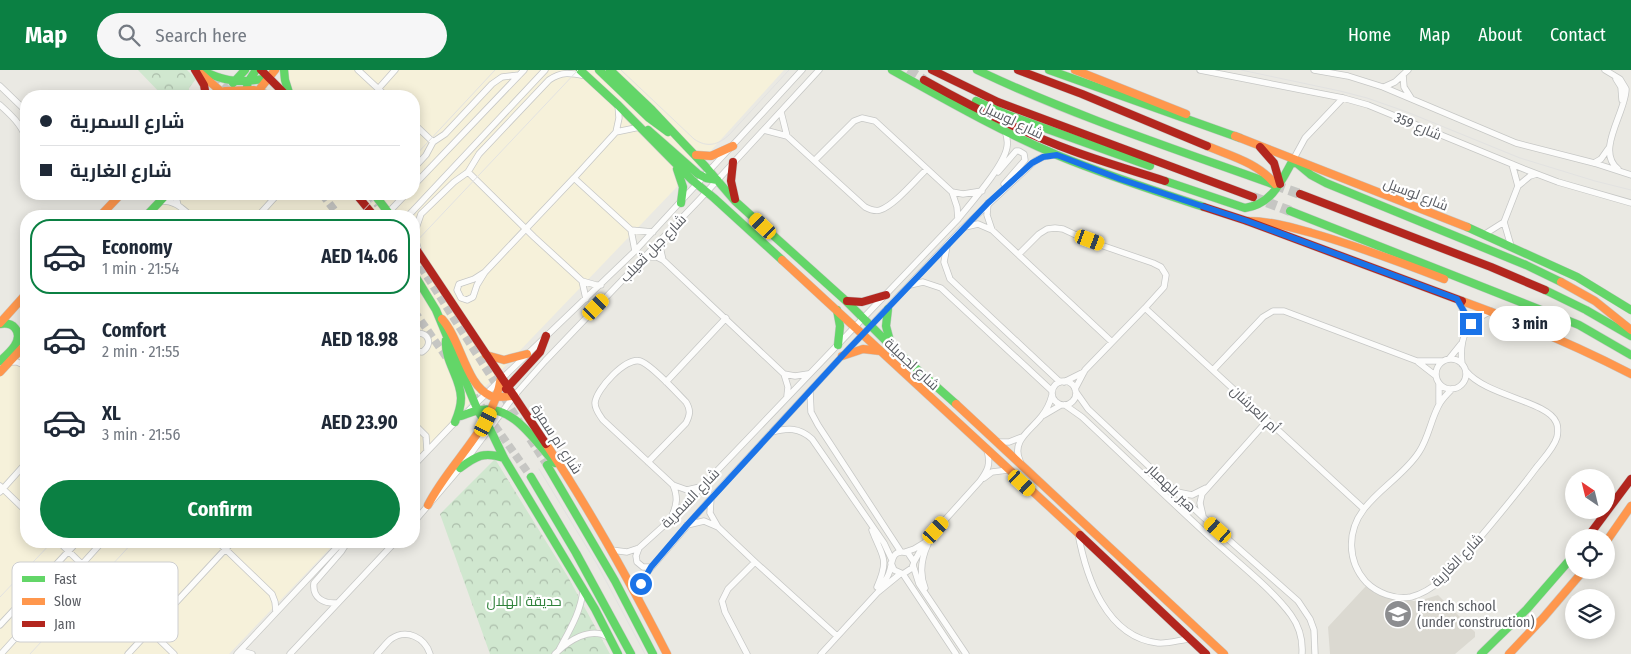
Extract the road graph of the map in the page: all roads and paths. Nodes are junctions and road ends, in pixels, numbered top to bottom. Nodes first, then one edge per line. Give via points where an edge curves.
1 (196, 70) edge
2 (201, 70) edge
3 (256, 70) edge
4 (261, 70) edge
5 (275, 70) edge
6 (284, 70) edge
7 (358, 70) edge
8 (396, 70) edge
9 (545, 70) edge
10 (580, 70) edge
11 (599, 70) edge
12 (610, 70) edge
13 (802, 70) edge
14 (819, 70) edge
15 (892, 70) edge
16 (932, 70) edge
17 (977, 70) edge
18 (1018, 70) edge
19 (1049, 70) edge
20 (1075, 70) edge
21 (1200, 70) edge
22 (1314, 70) edge
23 (1408, 70) edge
24 (1607, 71) edge
25 (521, 72) edge
26 (586, 76) junction
27 (1403, 76) junction
28 (269, 78) junction
29 (242, 83) edge
30 (0, 86) edge
31 (1383, 87) junction
32 (379, 88) joint
33 (205, 90) edge
34 (219, 90) edge
35 (231, 90) edge
36 (259, 90) edge
37 (282, 90) edge
38 (287, 90) edge
39 (1343, 98) junction
40 (1412, 99) junction
41 (0, 105) edge
42 (20, 105) edge
43 (618, 105) junction
44 (781, 112) junction
45 (20, 125) edge
46 (641, 128) junction
47 (420, 130) edge
48 (764, 130) junction
49 (1005, 131) junction
50 (616, 132) junction
51 (787, 136) junction
52 (676, 137) junction
53 (1240, 138) junction
54 (433, 142) junction
55 (733, 146) junction
56 (1260, 147) junction
57 (1610, 148) junction
58 (695, 155) junction
59 (1057, 155) junction
60 (815, 160) junction
61 (1293, 160) junction
62 (420, 162) edge
63 (733, 162) junction
64 (674, 163) junction
65 (1594, 163) junction
66 (1512, 164) junction
67 (927, 169) junction
68 (710, 171) junction
69 (468, 172) junction
70 (1621, 172) junction
71 (1537, 174) junction
72 (1631, 174) edge
73 (420, 175) edge
74 (422, 177) joint
75 (574, 178) junction
76 (704, 178) junction
77 (714, 182) junction
78 (1277, 184) junction
79 (697, 185) junction
80 (1518, 186) junction
81 (982, 191) junction
82 (706, 192) junction
83 (952, 192) junction
84 (1240, 192) junction
85 (1300, 194) tunnel mouth
86 (1253, 197) tunnel mouth
87 (115, 200) edge
88 (177, 200) edge
89 (273, 200) edge
90 (361, 200) edge
91 (401, 200) edge
92 (161, 201) joint
93 (735, 201) junction
94 (681, 203) junction
95 (988, 203) junction
96 (1631, 203) edge
97 (178, 204) junction
98 (106, 210) edge
99 (152, 210) edge
100 (184, 210) edge
101 (264, 210) edge
102 (369, 210) edge
103 (392, 210) edge
104 (414, 210) edge
105 (1290, 211) tunnel mouth
106 (420, 216) edge
107 (958, 219) junction
108 (1247, 221) junction
109 (1504, 222) junction
110 (963, 228) junction
111 (526, 229) junction
112 (631, 230) junction
113 (992, 230) junction
114 (654, 232) junction
115 (1485, 234) junction
116 (661, 240) junction
117 (948, 244) junction
118 (1511, 246) junction
119 (636, 251) junction
120 (1019, 254) junction
121 (420, 256) edge
122 (644, 257) junction
123 (663, 260) junction
124 (485, 272) junction
125 (582, 280) junction
126 (420, 284) edge
127 (602, 284) junction
128 (910, 285) junction
129 (886, 295) junction
130 (586, 299) junction
131 (1457, 299) junction
132 (845, 300) junction
133 (20, 301) edge
134 (888, 308) junction
135 (1145, 308) junction
136 (837, 310) junction
137 (1631, 310) edge
138 (1491, 311) junction
139 (440, 317) junction
140 (726, 318) junction
141 (863, 318) junction
142 (0, 323) edge
143 (1578, 325) junction
144 (855, 326) junction
145 (871, 326) junction
146 (1467, 328) junction
147 (1631, 330) edge
148 (420, 333) edge
149 (863, 334) junction
150 (546, 336) junction
151 (1631, 336) edge
152 (447, 338) junction
153 (1112, 342) junction
154 (1461, 344) junction
155 (838, 345) junction
156 (892, 347) junction
157 (20, 351) edge
158 (880, 351) junction
159 (420, 352) edge
160 (527, 354) junction
161 (486, 355) junction
162 (1631, 355) edge
163 (842, 356) junction
164 (1446, 360) junction
165 (0, 361) edge
166 (1417, 361) junction
167 (9, 362) junction
168 (20, 363) edge
169 (1462, 364) junction
170 (1086, 370) junction
171 (1213, 370) junction
172 (1466, 371) junction
173 (0, 372) edge
174 (1630, 372) edge
175 (784, 374) junction
176 (808, 374) junction
177 (1436, 376) junction
178 (501, 377) junction
179 (666, 382) junction
180 (1062, 382) junction
181 (1439, 384) junction
182 (1462, 384) junction
183 (1480, 384) junction
184 (507, 386) junction
185 (1452, 389) junction
186 (810, 390) junction
187 (1075, 390) junction
188 (485, 393) junction
189 (1052, 393) junction
190 (514, 396) junction
191 (499, 397) junction
192 (786, 398) junction
193 (1440, 403) junction
194 (1063, 405) junction
195 (477, 408) junction
196 (496, 411) junction
197 (1042, 416) junction
198 (458, 419) junction
199 (486, 422) junction
200 (1267, 422) junction
201 (490, 429) junction
202 (420, 430) edge
203 (772, 432) junction
204 (426, 436) junction
205 (441, 436) junction
206 (1022, 437) junction
207 (996, 442) junction
208 (987, 450) junction
209 (426, 451) junction
210 (420, 458) edge
211 (504, 458) junction
212 (648, 462) junction
213 (547, 465) tunnel mouth
214 (460, 468) junction
215 (1023, 468) junction
216 (20, 469) edge
217 (1008, 470) junction
218 (564, 471) junction
219 (531, 477) tunnel mouth
220 (1631, 479) edge
221 (980, 481) junction
222 (673, 485) junction
223 (1209, 485) junction
224 (701, 487) junction
225 (1, 489) edge
226 (1176, 492) junction
227 (711, 498) junction
228 (428, 505) junction
229 (20, 506) edge
230 (1631, 506) edge
231 (1364, 509) junction
232 (420, 515) edge
233 (1203, 517) junction
234 (669, 521) junction
235 (872, 525) junction
236 (686, 526) junction
237 (718, 527) junction
238 (1594, 529) edge
239 (1615, 529) edge
240 (936, 530) junction
241 (1078, 533) junction
242 (925, 542) junction
243 (66, 548) edge
244 (72, 548) edge
245 (97, 548) edge
246 (226, 548) joint
247 (336, 548) edge
248 (344, 548) edge
249 (389, 548) edge
250 (639, 548) junction
251 (611, 550) junction
252 (69, 551) junction
253 (903, 552) junction
254 (892, 561) junction
255 (59, 562) edge
256 (80, 562) edge
257 (84, 562) edge
258 (755, 562) junction
259 (913, 563) junction
260 (1565, 565) edge
261 (651, 567) junction
262 (902, 574) junction
263 (1576, 579) edge
264 (583, 590) junction
265 (878, 592) junction
266 (272, 594) junction
267 (290, 597) junction
268 (178, 599) edge
269 (639, 599) junction
270 (869, 602) junction
271 (337, 604) junction
272 (934, 606) junction
273 (12, 612) edge
274 (276, 612) junction
275 (0, 625) edge
276 (837, 636) junction
277 (608, 637) junction
278 (1189, 639) junction
279 (12, 642) edge
280 (138, 642) edge
281 (162, 642) edge
282 (557, 652) edge
283 (1, 654) edge
284 (128, 654) edge
285 (174, 654) edge
286 (237, 654) edge
287 (252, 654) edge
288 (290, 654) edge
289 (377, 654) edge
290 (430, 654) edge
291 (618, 654) edge
292 (632, 654) edge
293 (653, 654) edge
294 (667, 654) edge
295 (747, 654) edge
296 (821, 654) edge
297 (956, 654) edge
298 (966, 654) edge
299 (1206, 654) edge
300 (1224, 654) edge
301 (1302, 654) edge
302 (1315, 654) edge
303 (1482, 654) edge
304 (1509, 654) edge

1 - 33 main road
1 - 34 main road
2 - 29 main road via 221,80
3 - 29 main road
4 - 28 main road
5 - 28 main road
6 - 38 main road
7 - 32 street
8 - 32 street
9 - 104 street
10 - 26 main road, شارع لجميلة
11 - 52 main road via 649,118
12 - 52 main road, شارع لجميلة
13 - 55 street, شارع جبل ثعيلب
14 - 44 street, شارع جبل ثعيلب
15 - 49 main road, شارع لوسيل
16 - 84 main road, شارع لوسيل via 998,102
17 - 78 main road via 1068,110
18 - 78 main road via 1255,166
19 - 53 main road
20 - 53 main road, شارع لوسيل
21 - 39 street, شارع 359
22 - 31 street, شارع 359
23 - 27 street
24 - 57 street via 1620,79 1626,93
25 - 54 street via 502,77 492,84 445,134
25 - 74 street
26 - 43 main road, شارع لجميلة
26 - 69 street via 564,73 549,80 479,154
27 - 31 street
27 - 40 street via 1404,87
28 - 29 main road
28 - 36 main road
28 - 37 main road
29 - 35 main road
30 - 42 street
31 - 40 street, شارع 359
39 - 61 street via 1305,138
39 - 66 street, شارع 359 via 1376,108
40 - 65 street, شارع 359 via 1516,143
41 - 45 street
43 - 46 main road, شارع لجميلة
43 - 50 street
44 - 48 street, شارع جبل ثعيلب
44 - 51 street
46 - 50 street
46 - 64 main road, شارع لجميلة
46 - 76 main road via 653,134
47 - 54 street
48 - 51 street
48 - 63 street, شارع جبل ثعيلب
49 - 59 main road, شارع لوسيل
49 - 81 street, شارع السمرية via 1008,139 1006,152
50 - 75 street
51 - 60 street
52 - 58 main road, شارع لجميلة
53 - 56 main road, شارع لوسيل
54 - 62 street
55 - 58 main road via 715,157
55 - 68 street, شارع جبل ثعيلب
56 - 61 main road, شارع لوسيل
56 - 78 main road via 1276,164
57 - 65 street via 1601,160
57 - 70 street via 1611,162
58 - 68 main road, شارع لجميلة
59 - 95 street, شارع السمرية via 1035,161
59 - 108 main road, شارع لوسيل
60 - 67 street via 865,207 877,211 892,202
60 - 67 street via 848,126 862,118 880,124
61 - 78 main road
61 - 115 main road, شارع لوسيل
61 - 147 main road via 1326,183 1540,271 1589,299
63 - 77 street, شارع جبل ثعيلب
63 - 93 main road via 731,182
64 - 79 main road, شارع لجميلة
64 - 94 main road via 683,183
65 - 70 street, شارع 359
66 - 71 street, شارع 359
66 - 80 street
67 - 83 street
68 - 76 street, شارع جبل ثعيلب
68 - 77 main road, شارع لجميلة
69 - 106 street
69 - 111 street
70 - 72 street, شارع 359
71 - 80 street
71 - 96 street, شارع 359
73 - 74 street
75 - 111 street
75 - 112 street
76 - 77 main road
76 - 79 street, شارع جبل ثعيلب
77 - 79 main road
77 - 82 street, شارع جبل ثعيلب
77 - 93 main road, شارع لجميلة
78 - 84 main road via 1269,199 1258,206 1245,208 1074,151 978,110 924,80 1088,145
79 - 82 main road, شارع لجميلة
79 - 94 street, شارع جبل ثعيلب
80 - 109 street
81 - 83 street
81 - 95 street via 1013,153 1019,150 1024,154 1023,162
81 - 107 street, شارع السمرية
82 - 116 street, شارع جبل ثعيلب
82 - 136 main road, شارع لجميلة
83 - 107 street
84 - 86 main road, شارع لوسيل
85 - 151 main road via 1500,270 1605,319
87 - 98 main road
88 - 97 street
89 - 101 street
90 - 102 main road
91 - 103 street
92 - 97 street
92 - 99 main road
93 - 132 main road, شارع لجميلة
94 - 114 street, شارع جبل ثعيلب
95 - 110 street, شارع السمرية
95 - 113 street via 987,215
97 - 100 street
105 - 143 main road
107 - 129 street, شارع السمرية
108 - 131 main road, شارع لوسيل
108 - 143 main road via 1273,222 1332,239
109 - 115 street
109 - 118 street
110 - 113 street via 978,224
110 - 117 street, شارع السمرية
111 - 124 street
111 - 125 street
112 - 114 street
112 - 119 street
113 - 120 street
114 - 119 street, شارع جبل ثعيلب
115 - 118 main road, شارع لوسيل
116 - 122 street, شارع جبل ثعيلب
116 - 123 street
117 - 128 street, شارع السمرية
117 - 180 street via 944,262 950,280
118 - 137 main road, شارع لوسيل via 1577,277
119 - 127 street, شارع جبل ثعيلب
120 - 135 street via 1039,234 1055,228 1153,263 1163,270 1167,279
120 - 153 street
121 - 161 main road, شارع ام سمرة
122 - 123 street
122 - 190 street, شارع جبل ثعيلب
123 - 140 street
124 - 124 street via 459,284 457,290 461,298 473,297
125 - 127 street
125 - 130 street
126 - 139 main road
127 - 130 street, شارع جبل ثعيلب
128 - 134 street, شارع السمرية
128 - 189 street via 923,282 941,288
129 - 132 main road via 862,302
129 - 141 street, شارع السمرية
130 - 150 street, شارع جبل ثعيلب
131 - 138 main road, شارع لوسيل
131 - 146 street via 1466,315
132 - 141 main road, شارع لجميلة
133 - 142 main road
134 - 145 street, شارع السمرية
134 - 156 main road via 886,329
135 - 153 street
135 - 171 street, أم العرشان
136 - 144 main road, شارع لجميلة
136 - 155 main road via 840,326
138 - 146 street
138 - 174 main road, شارع لوسيل
139 - 152 main road
139 - 188 main road via 450,327 470,374
140 - 175 street
140 - 179 street
141 - 144 street, شارع السمرية
141 - 145 main road, شارع لجميلة
142 - 165 main road via 12,325 18,336 14,346
143 - 162 main road
144 - 149 main road, شارع لجميلة
144 - 155 street, شارع السمرية
145 - 149 street, شارع السمرية
145 - 156 main road, شارع لجميلة
146 - 154 street
148 - 159 street via 428,338 429,344
149 - 158 main road, شارع لجميلة
149 - 163 street, شارع السمرية
150 - 160 street, شارع جبل ثعيلب
150 - 184 main road via 545,346
152 - 195 main road
152 - 198 main road via 446,350 461,396
153 - 170 street
154 - 164 street
154 - 169 street
155 - 176 street, شارع السمرية
156 - 207 main road, شارع لجميلة
157 - 167 main road
158 - 163 main road via 862,349
158 - 208 main road, شارع لجميلة
160 - 161 main road via 504,360
160 - 178 street, شارع جبل ثعيلب
161 - 178 main road, شارع ام سمرة
163 - 186 street, شارع السمرية
164 - 166 street
164 - 169 street
164 - 177 street via 1436,369
166 - 171 street via 1284,311 1273,311 1263,317
166 - 177 street
167 - 168 street
167 - 173 main road
169 - 172 street
170 - 180 street
170 - 187 street
171 - 200 street, أم العرشان
172 - 182 street
172 - 183 street, شارع الغارية
175 - 176 street
175 - 192 street via 788,387
176 - 192 street, شارع السمرية
177 - 181 street
178 - 184 main road, شارع ام سمرة
178 - 188 street, شارع جبل ثعيلب
178 - 191 main road
179 - 212 street via 686,402 689,417
179 - 212 street via 643,362 632,360 622,366 596,397 598,413
180 - 187 street
180 - 189 street
181 - 185 street
181 - 193 street, شارع الغارية
182 - 183 street, شارع الغارية
182 - 185 street
183 - 231 street, شارع الغارية via 1544,409 1556,422 1557,437 1509,504 1448,574 1426,591 1410,597 1387,595 1370,586 1355,567 1351,552 1353,535
184 - 190 main road, شارع ام سمرة
184 - 191 main road
185 - 193 street, شارع الغارية
186 - 203 street, شارع السمرية
186 - 253 street via 810,406 818,426
187 - 194 street via 1073,401
187 - 226 street, هير بلهمبار via 1088,409
188 - 191 main road
188 - 195 street, شارع جبل ثعيلب
189 - 194 street via 1055,401
189 - 197 street
190 - 191 main road
190 - 196 street, شارع جبل ثعيلب
190 - 218 main road, شارع ام سمرة
191 - 196 main road
192 - 224 street, شارع السمرية
193 - 231 street, شارع الغارية via 1418,453
194 - 197 street
194 - 301 street, هير بلهمبار via 1082,417 1290,613 1301,636
195 - 196 main road
195 - 198 main road
195 - 199 main road
196 - 199 main road
196 - 201 main road
196 - 218 main road via 514,416
197 - 206 street
198 - 205 street
199 - 201 main road
199 - 228 main road via 438,485
200 - 223 street
200 - 231 street, أم العرشان
201 - 211 main road
201 - 214 street
202 - 204 street
203 - 227 street, شارع السمرية
203 - 235 street via 791,428 807,434
204 - 205 street
204 - 209 street
205 - 209 street
206 - 207 street
206 - 215 street via 1017,454
207 - 215 main road, شارع لجميلة
208 - 217 main road, شارع لجميلة
208 - 221 street via 990,465
209 - 210 street
211 - 214 main road via 485,453
211 - 264 main road
212 - 222 street
213 - 293 main road, شارع ام سمرة via 615,581
214 - 228 street
215 - 300 main road, شارع لجميلة
216 - 225 street
217 - 221 street via 992,472
217 - 241 main road, شارع لجميلة
218 - 251 main road, شارع ام سمرة
219 - 292 main road
220 - 238 main road
221 - 240 street
222 - 224 street via 687,490
222 - 234 street via 677,500
223 - 226 street via 1192,494
223 - 233 street via 1200,498
224 - 234 street, شارع السمرية
225 - 229 street
226 - 233 street, هير بلهمبار
227 - 236 street, شارع السمرية
227 - 237 street via 710,513
228 - 232 street
230 - 239 main road
233 - 302 street, هير بلهمبار via 1298,601 1314,630
234 - 250 street, شارع السمرية
235 - 254 street
235 - 270 street via 884,563
236 - 237 street via 704,521
236 - 261 street, شارع السمرية
237 - 258 street
240 - 242 street
240 - 272 street via 925,551 921,570 922,581
241 - 278 main road, شارع لجميلة
241 - 278 street via 1086,568 1101,601 1129,633 1142,640 1160,643
242 - 253 street
242 - 259 street
243 - 252 street
244 - 252 street
245 - 257 street
246 - 266 street
246 - 268 street
247 - 267 street
248 - 271 street via 314,583 314,592 320,600
249 - 271 street
250 - 251 street via 627,552
250 - 261 street via 637,562 643,567
251 - 269 main road, شارع ام سمرة
252 - 255 street
252 - 256 street
253 - 254 street via 894,556
253 - 259 street via 911,555
254 - 262 street via 894,570
254 - 265 street
258 - 276 street
258 - 295 street via 728,589 722,601
259 - 262 street via 910,571
259 - 272 street via 916,579
260 - 303 main road
261 - 269 street, شارع السمرية via 642,580
262 - 265 street
262 - 297 street
263 - 304 main road
264 - 277 main road
264 - 282 street via 577,613
265 - 270 street
266 - 267 street
266 - 274 street
267 - 274 street
269 - 294 main road, شارع ام سمرة
270 - 276 street
271 - 288 street
272 - 298 street
273 - 275 street
274 - 286 street
276 - 296 street
277 - 282 street via 589,633
277 - 291 main road
278 - 299 main road, شارع لجميلة
279 - 283 street
280 - 284 street
281 - 285 street
286 - 287 street
289 - 290 street via 392,639 405,634 420,639

